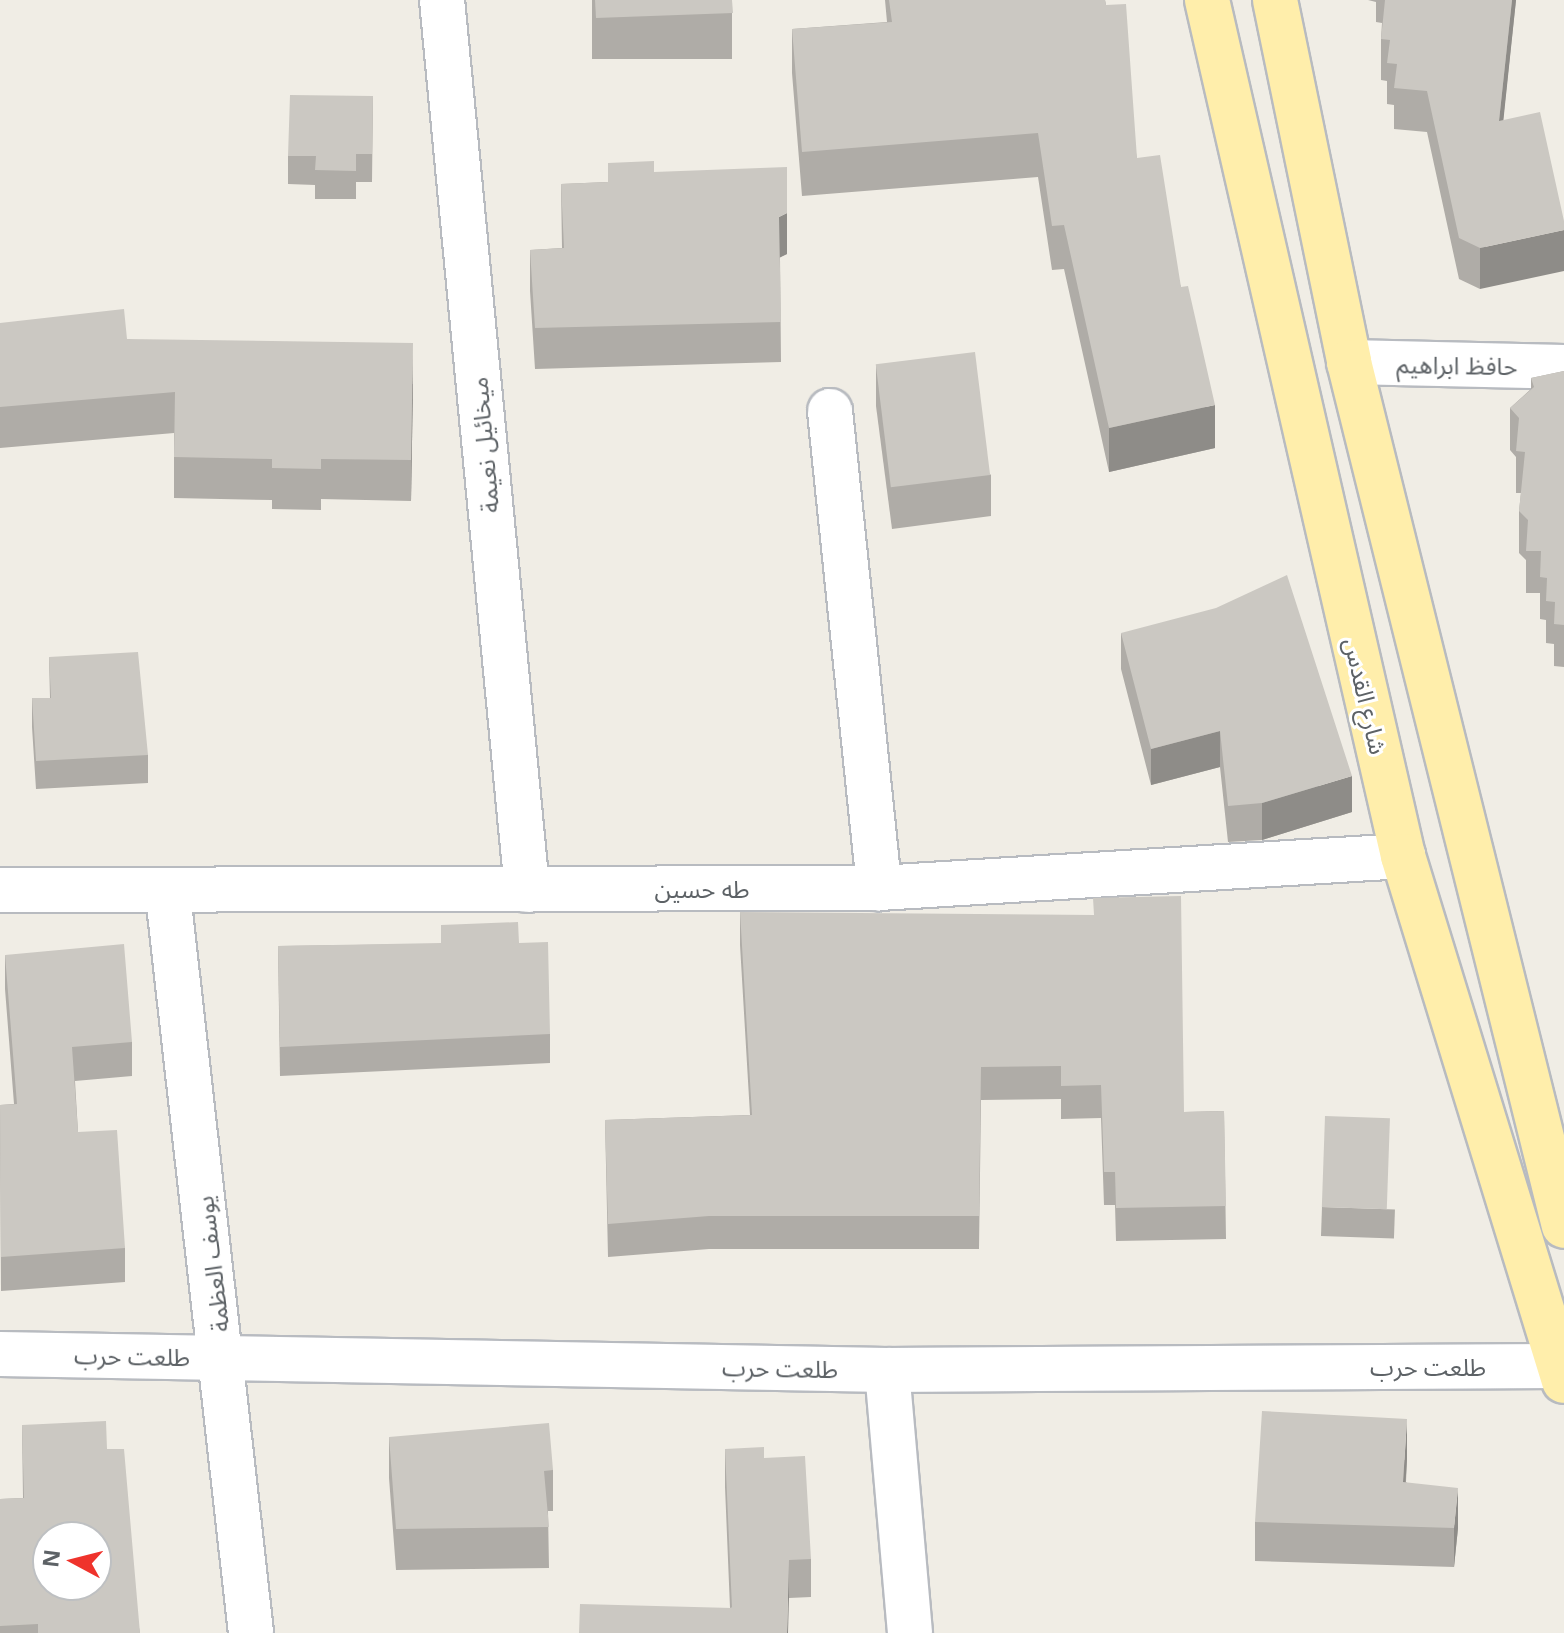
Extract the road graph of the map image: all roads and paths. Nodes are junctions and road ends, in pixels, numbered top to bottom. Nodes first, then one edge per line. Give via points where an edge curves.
1 (442, 0) edge
2 (1207, 0) edge
3 (1275, 0) edge
4 (1349, 362) junction
5 (1564, 367) edge
6 (830, 411) dead end
7 (1403, 856) junction
8 (879, 888) junction
9 (0, 890) edge
10 (527, 890) junction
11 (168, 895) junction
12 (1564, 1226) edge
13 (0, 1354) edge
14 (223, 1358) junction
15 (887, 1370) junction
16 (1562, 1374) edge
17 (251, 1633) edge
18 (910, 1633) edge

1 - 10 street, ميخائيل نعيمة
2 - 7 main road, شارع القدس
3 - 4 main road
4 - 5 street, حافظ ابراهيم
4 - 12 main road
6 - 8 street
7 - 8 street, طه حسين
7 - 16 main road, شارع القدس
8 - 10 street, طه حسين
9 - 11 street, طه حسين
10 - 11 street, طه حسين
11 - 14 street, يوسف العظمة
13 - 14 street, طلعت حرب
14 - 15 street, طلعت حرب
14 - 17 street, يوسف العظمة
15 - 16 street, طلعت حرب
15 - 18 street

